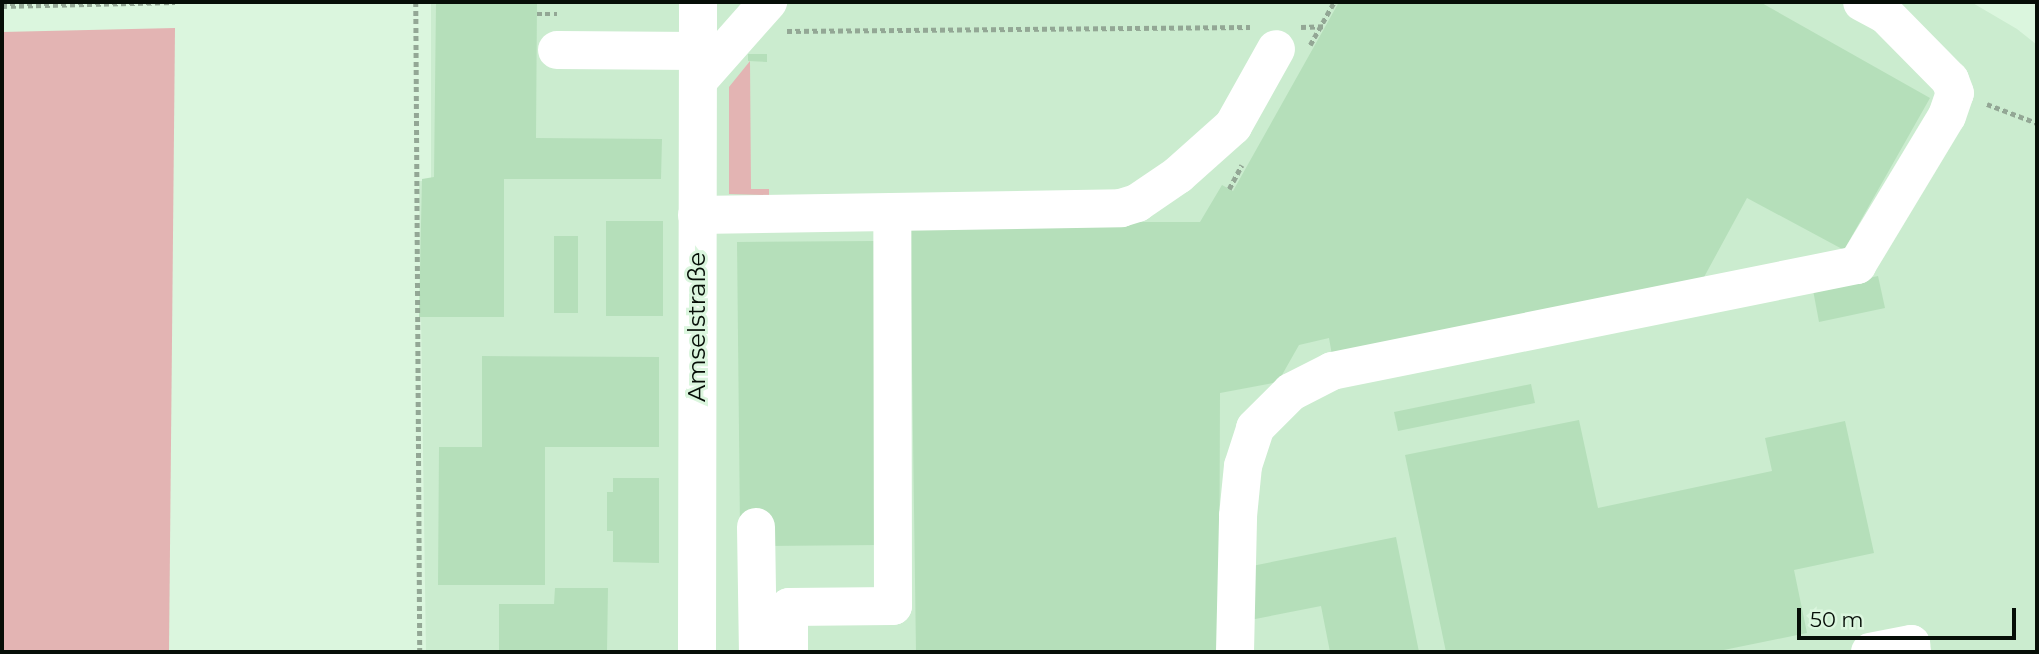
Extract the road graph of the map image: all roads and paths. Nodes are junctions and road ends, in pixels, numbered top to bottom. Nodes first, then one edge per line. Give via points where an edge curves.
1 (175, 2) edge
2 (416, 2) edge
3 (698, 2) edge
4 (1862, 2) edge
5 (2, 6) edge
6 (537, 14) dead end
7 (775, 16) edge
8 (1325, 26) dead end
9 (557, 32) joint
10 (1279, 34) junction
11 (698, 66) junction
12 (1954, 90) junction
13 (2037, 123) edge
14 (892, 212) junction
15 (697, 215) junction
16 (756, 527) dead end
17 (420, 652) edge
18 (697, 652) edge
19 (758, 652) edge
20 (789, 652) edge
21 (1235, 652) edge
22 (1870, 652) edge
23 (1912, 652) edge

1 - 5 path
2 - 17 path
3 - 11 street, Amselstraße
4 - 12 street via 1886,15 1950,80
6 - 9 path
7 - 10 path
7 - 11 street
8 - 10 path
9 - 11 street
10 - 14 street via 1233,126 1178,175 1136,203 1121,208
11 - 15 street, Amselstraße
12 - 13 path
12 - 21 street via 1947,116 1857,265 1332,372 1291,392 1255,428 1243,466
14 - 15 street
14 - 20 street via 893,606 789,607
15 - 18 street, Amselstraße
16 - 19 street
22 - 23 street via 1911,644

